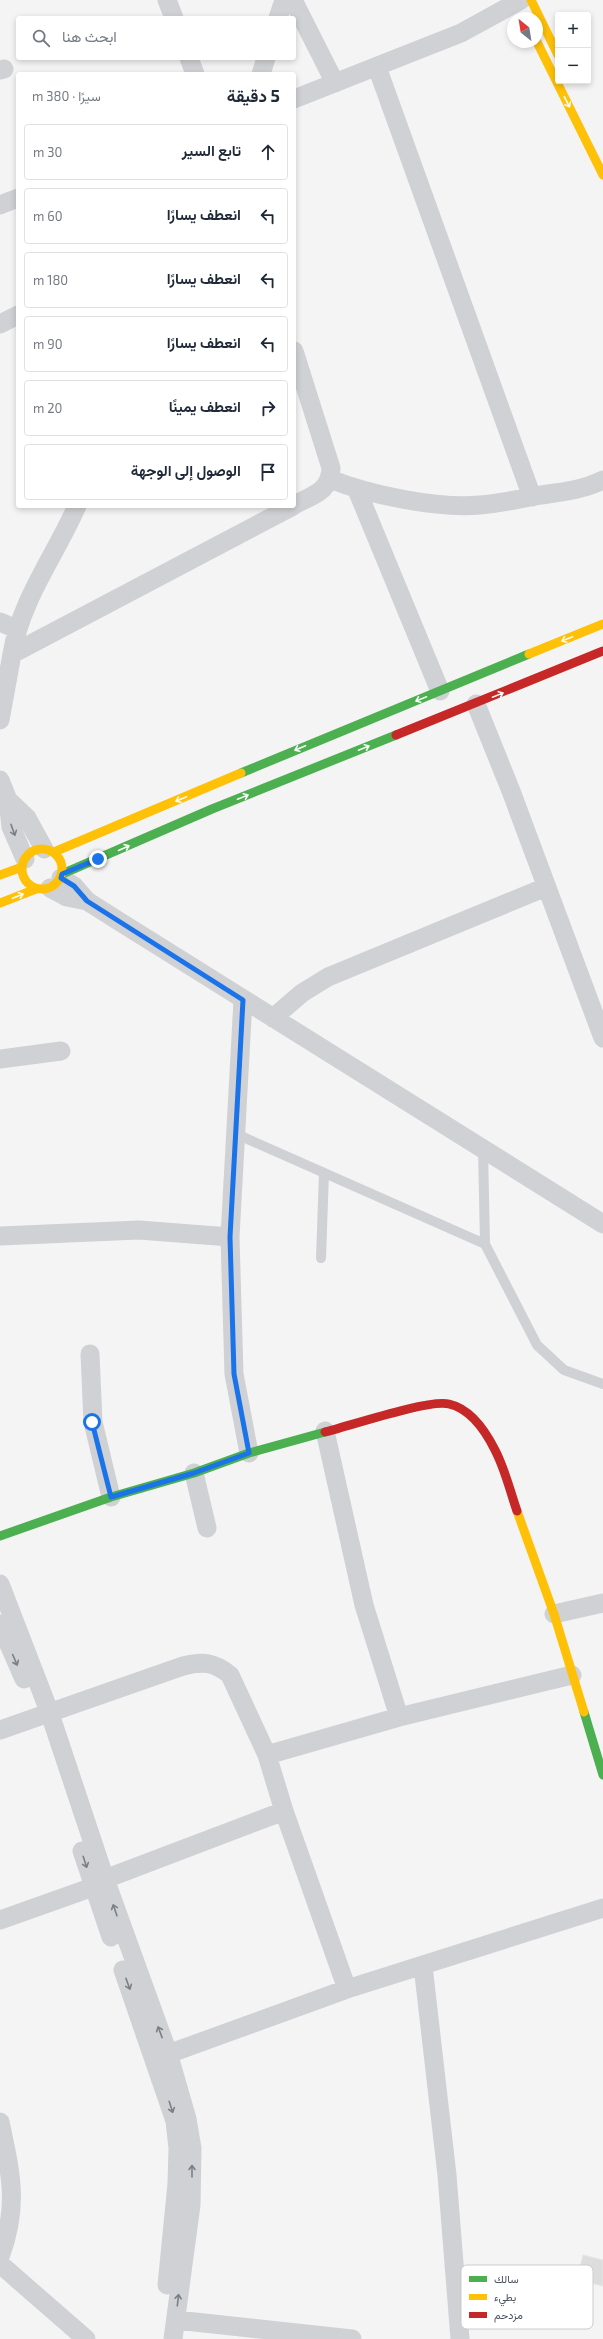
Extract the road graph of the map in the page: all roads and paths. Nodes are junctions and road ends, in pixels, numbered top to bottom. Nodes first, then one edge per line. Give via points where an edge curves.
1 (167, 0) edge
2 (284, 0) edge
3 (293, 0) edge
4 (521, 3) edge
5 (173, 16) edge
6 (279, 16) edge
7 (540, 48) edge
8 (555, 51) edge
9 (190, 60) edge
10 (265, 60) edge
11 (377, 67) junction
12 (194, 72) edge
13 (262, 72) edge
14 (335, 83) junction
15 (296, 98) edge
16 (603, 175) edge
17 (16, 199) edge
18 (0, 206) edge
19 (16, 316) edge
20 (0, 324) edge
21 (296, 357) edge
22 (330, 479) junction
23 (603, 480) edge
24 (357, 490) junction
25 (532, 497) junction
26 (296, 504) edge
27 (76, 508) edge
28 (289, 508) edge
29 (603, 624) edge
30 (8, 626) edge
31 (603, 651) edge
32 (12, 654) junction
33 (440, 691) junction
34 (476, 704) junction
35 (0, 720) edge
36 (3, 789) edge
37 (49, 851) junction
38 (23, 863) junction
39 (0, 875) edge
40 (52, 882) junction
41 (546, 887) junction
42 (0, 903) edge
43 (243, 1000) junction
44 (273, 1018) junction
45 (603, 1038) edge
46 (61, 1051) dead end
47 (0, 1059) edge
48 (234, 1132) junction
49 (483, 1150) junction
50 (324, 1173) junction
51 (603, 1224) edge
52 (0, 1236) edge
53 (230, 1237) junction
54 (485, 1244) junction
55 (321, 1258) dead end
56 (90, 1354) dead end
57 (603, 1384) edge
58 (325, 1431) junction
59 (249, 1453) junction
60 (194, 1473) junction
61 (111, 1497) junction
62 (207, 1528) dead end
63 (0, 1536) edge
64 (0, 1584) edge
65 (603, 1603) edge
66 (554, 1614) junction
67 (0, 1624) edge
68 (572, 1674) junction
69 (44, 1714) junction
70 (399, 1717) junction
71 (0, 1730) edge
72 (598, 1739) edge
73 (267, 1756) junction
74 (603, 1776) edge
75 (284, 1811) junction
76 (99, 1883) junction
77 (602, 1915) edge
78 (0, 1920) edge
79 (423, 1966) junction
80 (347, 1989) junction
81 (162, 2056) junction
82 (0, 2122) edge
83 (0, 2256) edge
84 (0, 2264) edge
85 (176, 2320) junction
86 (86, 2339) edge
87 (161, 2339) edge
88 (173, 2339) edge
89 (352, 2339) edge
90 (460, 2339) edge

1 - 5 street
2 - 6 street
3 - 14 street
4 - 8 street
4 - 11 street via 461,33
7 -> 16 street
9 - 12 street
10 - 13 street
11 - 14 street
11 - 25 street
14 - 15 street
17 - 18 street
19 - 20 street
21 - 22 street via 331,468
22 - 24 street
22 - 26 street via 323,490
23 - 25 street via 582,488
24 - 25 street via 428,502 479,505
24 - 33 street
27 - 30 street via 44,568
28 - 32 street
29 -> 33 street
30 - 32 street
34 -> 31 street
32 - 35 street
33 -> 37 street
40 -> 34 street via 212,809
34 - 41 street
36 - 37 street
36 -> 38 street via 10,827
37 - 38 street via 30,853
37 - 40 street via 62,864
38 - 39 street
38 - 40 street via 25,881
42 -> 40 street
40 - 43 street via 74,886 87,901
41 - 44 street via 328,977 302,993
41 - 45 street
43 - 44 street
43 - 48 street
44 - 49 street
46 - 47 street
48 - 50 lane
48 - 53 street
49 - 51 street
49 - 54 lane
50 - 54 lane
50 - 55 lane
52 - 53 street via 139,1230
53 - 59 street via 234,1374
54 - 57 lane via 537,1345 564,1370
56 - 61 street via 92,1422
58 - 59 street
58 - 66 street via 426,1405 449,1404 467,1413 482,1427 496,1452
58 - 70 street via 364,1606
59 - 60 street
60 - 61 street
60 - 62 street
61 - 63 street
64 - 69 street
65 - 66 street
66 - 68 street
67 -> 69 street
68 - 70 street
68 - 72 street
69 - 71 street
69 - 73 street via 183,1666 210,1663 219,1666 230,1675
69 - 76 street
70 - 73 street
72 - 74 street
73 - 75 street
75 - 76 street
75 - 80 street
76 - 78 street
76 - 81 street
77 - 79 street
79 - 80 street
79 - 90 street via 447,2175
80 - 81 street
85 -> 81 street via 191,2206 192,2148 187,2119
81 -> 87 street via 178,2148 177,2184
82 - 83 street via 13,2193 8,2236
84 - 86 street
85 - 88 street
85 - 89 street

